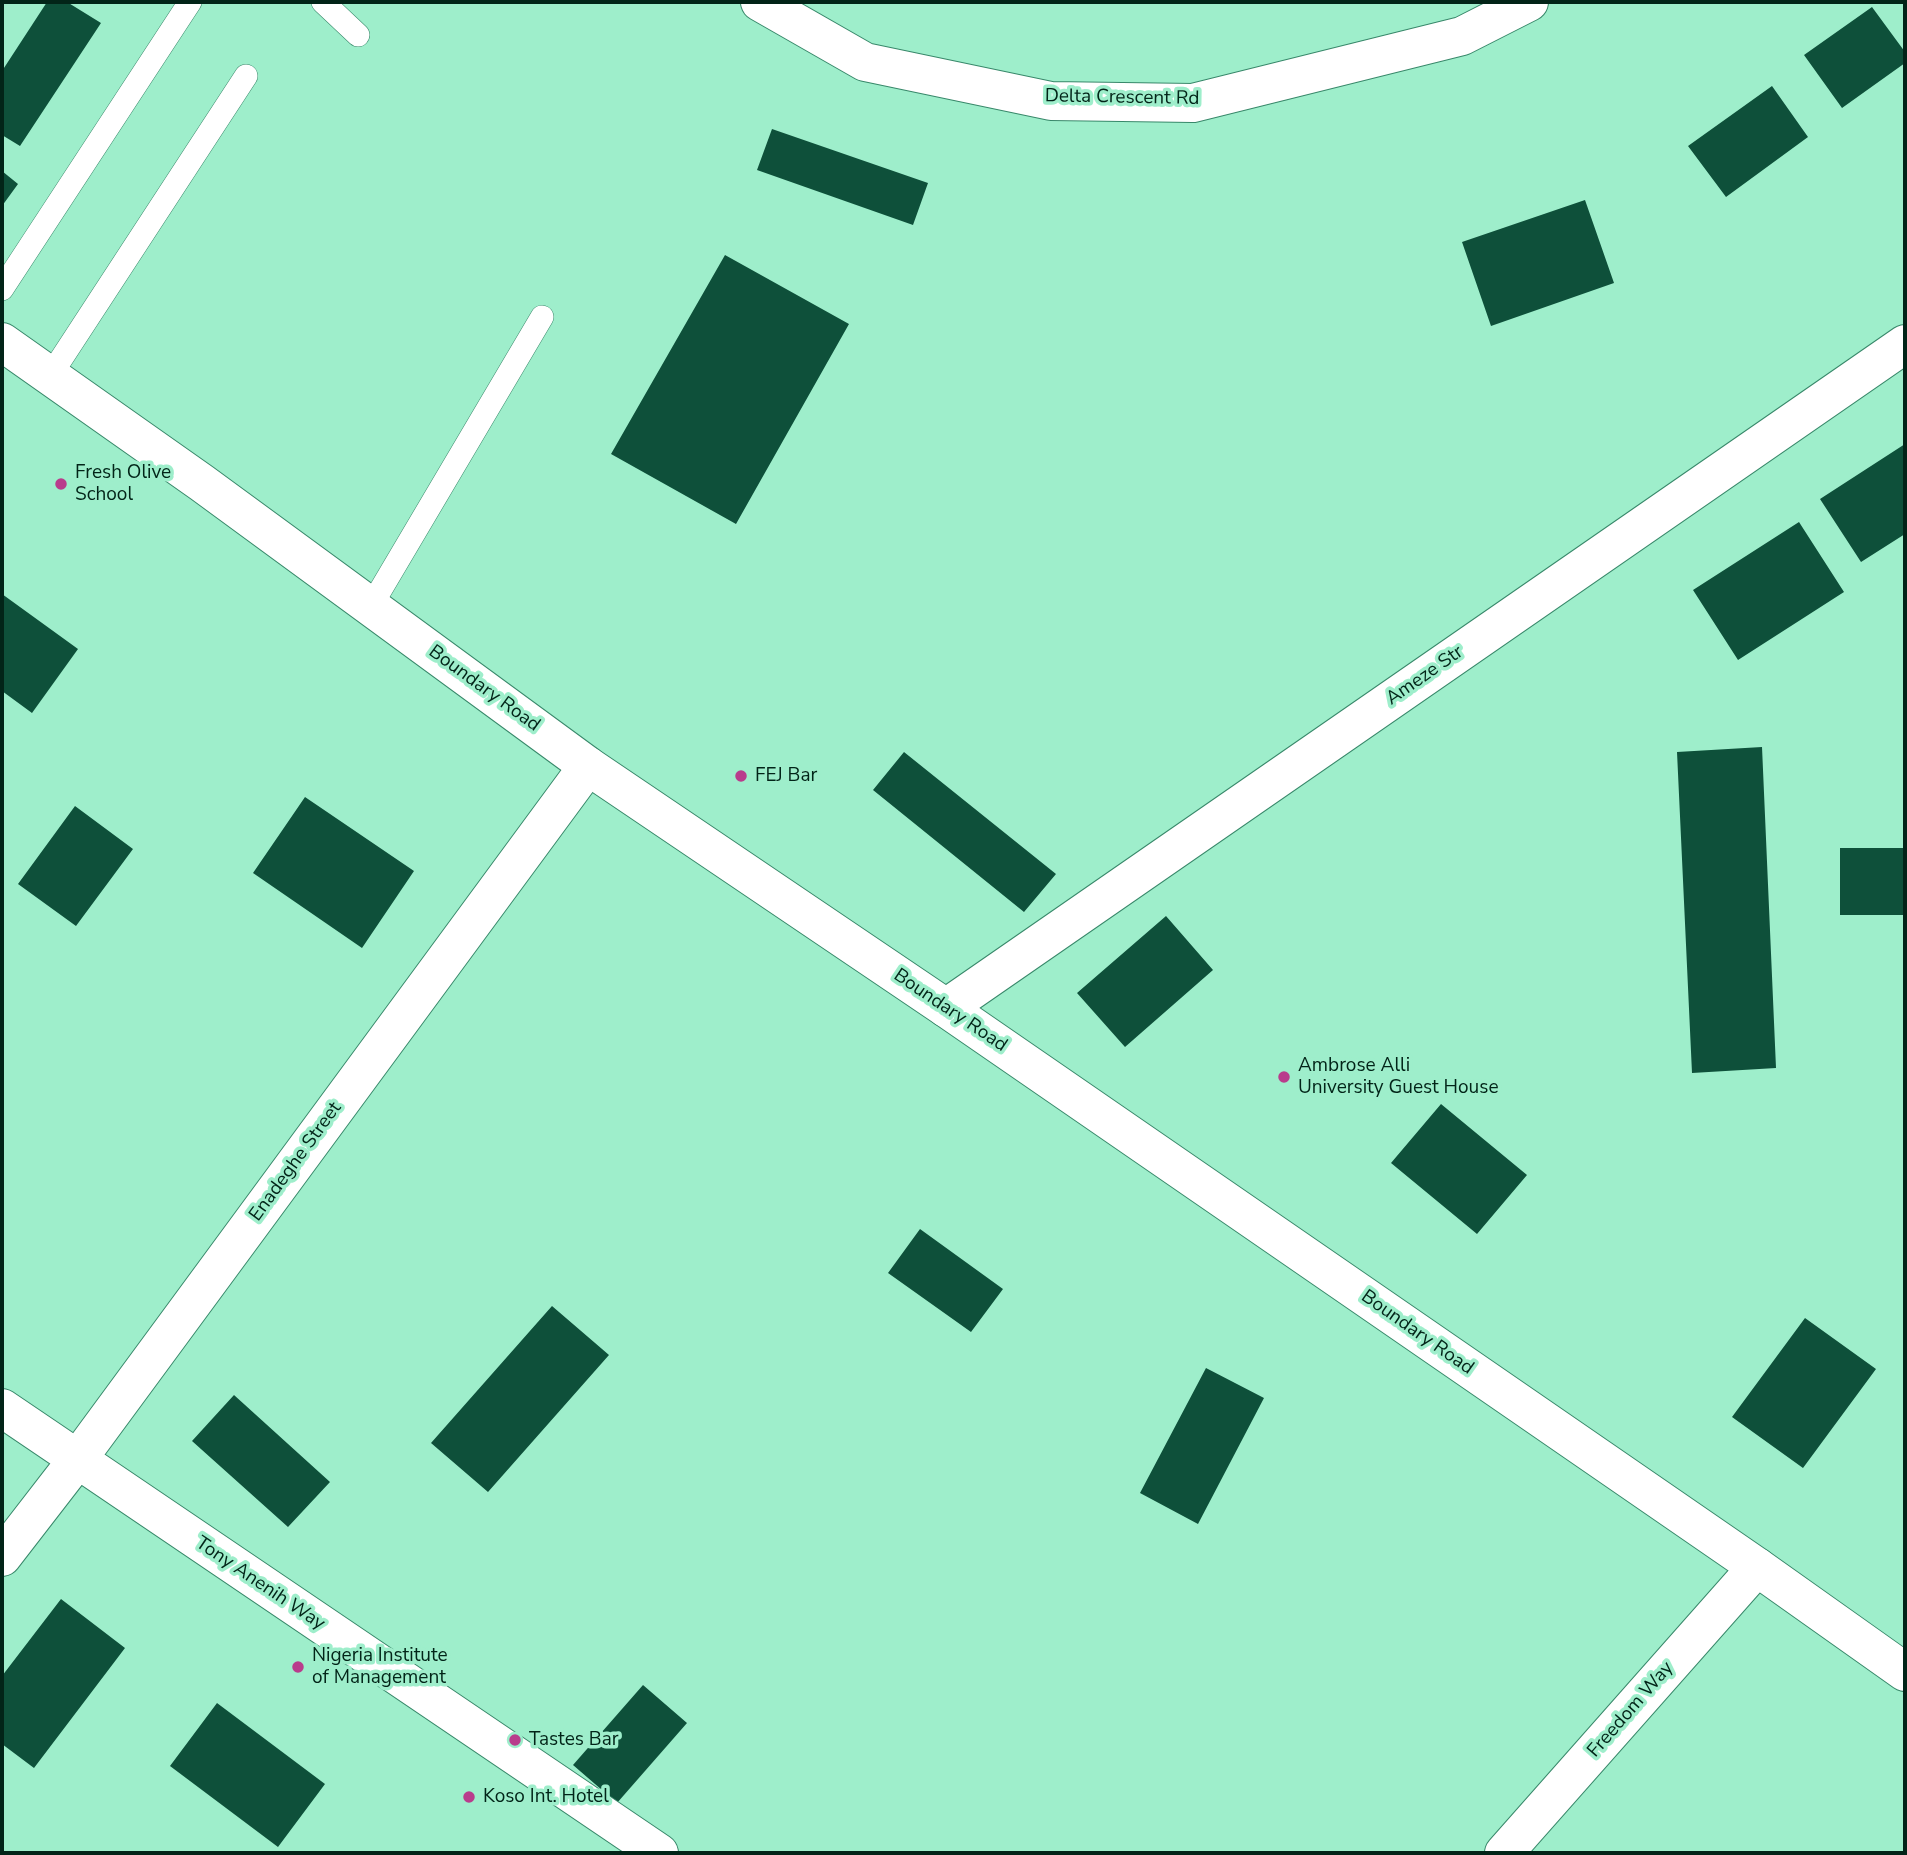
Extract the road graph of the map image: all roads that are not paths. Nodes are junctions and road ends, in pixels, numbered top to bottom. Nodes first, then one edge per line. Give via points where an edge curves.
1 (190, 2) edge
2 (323, 2) edge
3 (760, 2) edge
4 (1529, 2) edge
5 (358, 35) dead end
6 (246, 76) dead end
7 (2, 289) edge
8 (542, 317) dead end
9 (2, 342) edge
10 (1905, 344) edge
11 (50, 376) junction
12 (371, 606) junction
13 (588, 766) junction
14 (946, 1008) junction
15 (2, 1408) edge
16 (77, 1460) junction
17 (2, 1557) edge
18 (1757, 1567) junction
19 (1905, 1672) edge
20 (659, 1853) edge
21 (1504, 1853) edge

1 - 7 lane
2 - 5 lane
3 - 4 street, Delta Crescent Rd via 865,62 1051,101 1193,103 1462,36
6 - 11 lane
8 - 12 lane
9 - 11 street, Boundary Road
10 - 14 street, Ameze Str
11 - 12 street, Boundary Road
12 - 13 street, Boundary Road
13 - 14 street, Boundary Road
13 - 16 street, Enadeghe Street
14 - 18 street, Boundary Road
15 - 16 street, Tony Anenih Way
16 - 17 street, Enadeghe Street
16 - 20 street, Tony Anenih Way
18 - 19 street, Boundary Road
18 - 21 street, Freedom Way

